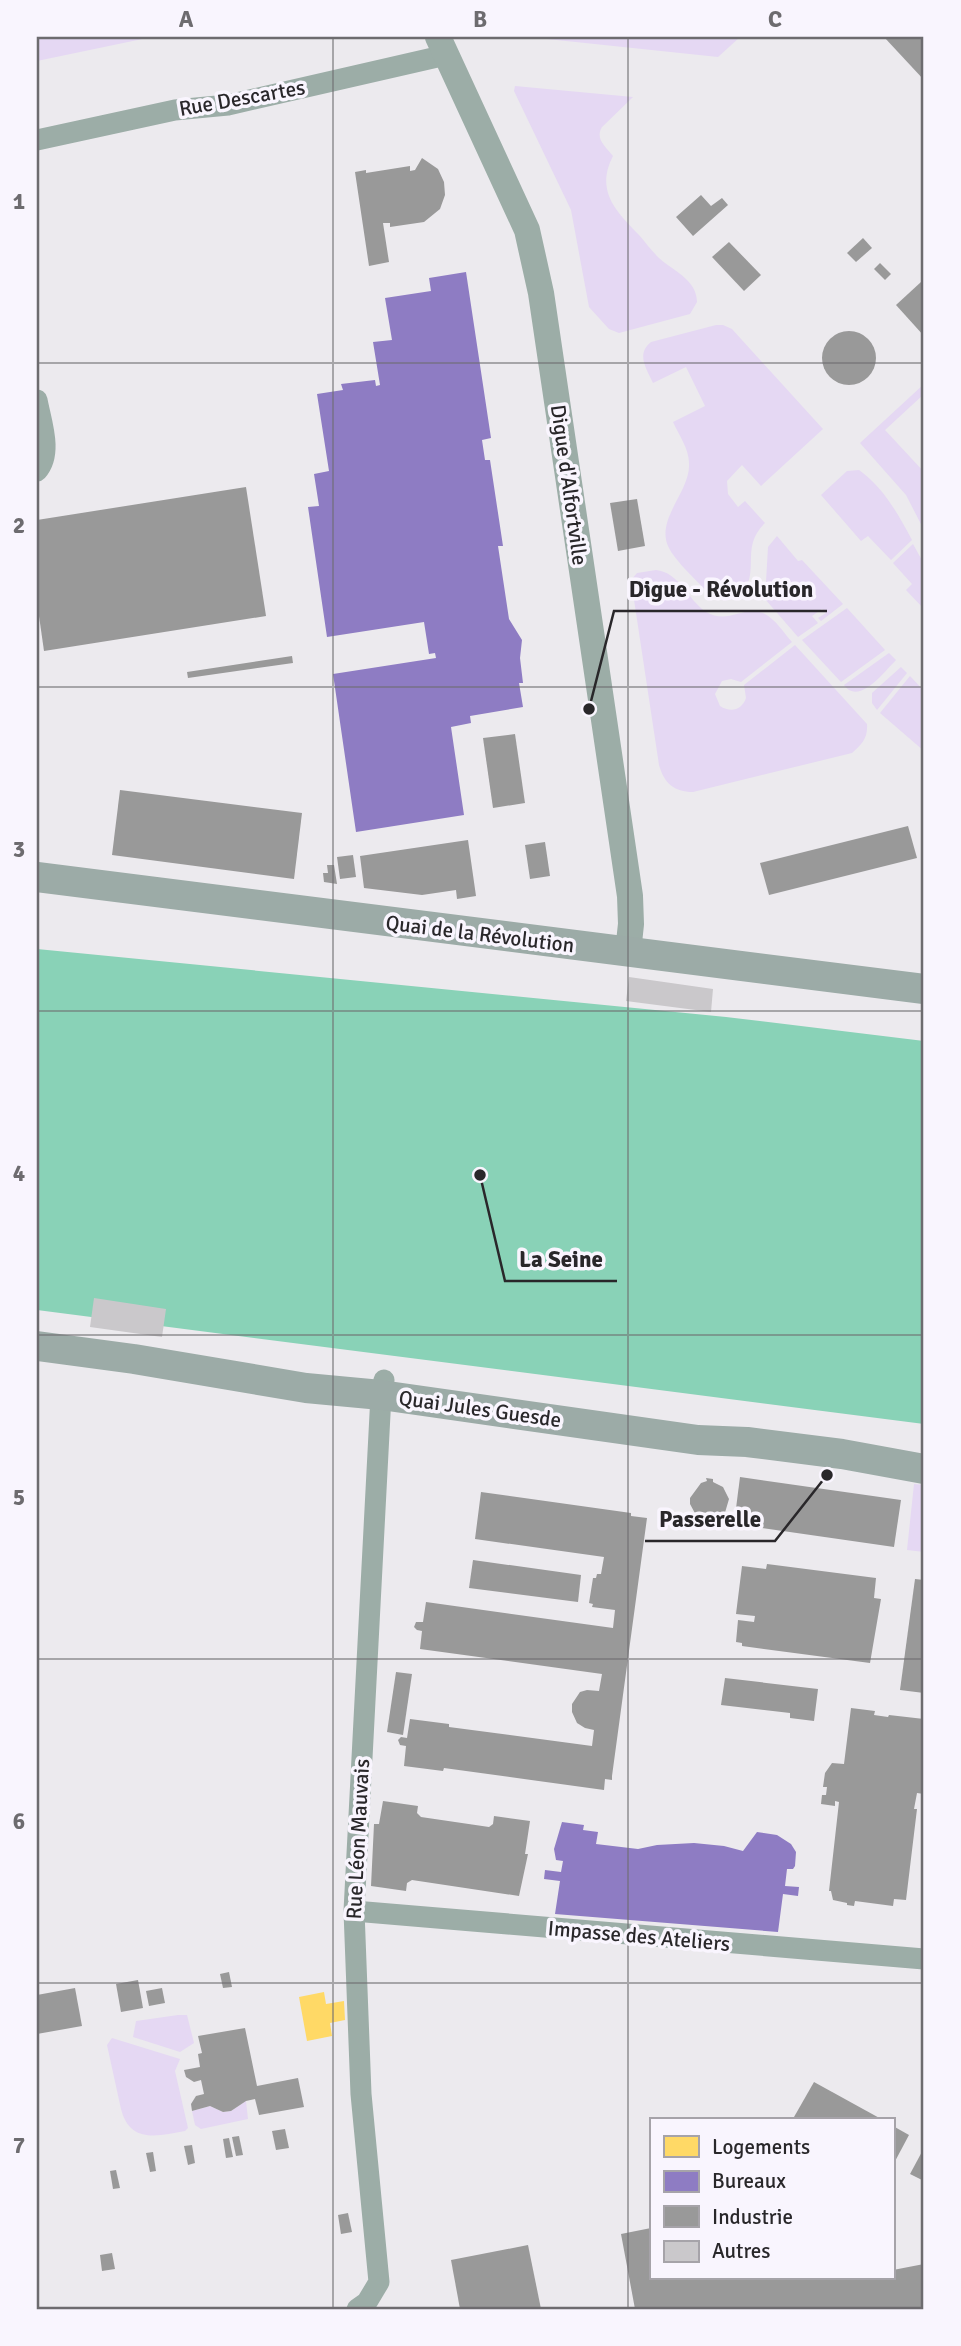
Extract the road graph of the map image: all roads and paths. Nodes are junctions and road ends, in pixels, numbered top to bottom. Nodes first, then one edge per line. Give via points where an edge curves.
1 (442, 46) edge
2 (37, 140) edge
3 (37, 400) edge
4 (39, 469) edge
5 (37, 877) edge
6 (628, 952) junction
7 (924, 989) edge
8 (37, 1330) edge
9 (37, 1346) edge
10 (382, 1388) junction
11 (924, 1454) edge
12 (924, 1469) edge
13 (354, 1911) junction
14 (924, 1959) edge
15 (357, 2309) edge

1 - 2 street, Rue Descartes via 228,105 175,110
1 - 6 street, Digue d'Alfortville via 527,230 541,292 630,896
3 - 4 street via 45,451
5 - 6 main road, Quai de la Révolution
6 - 7 main road, Quai de la Révolution
8 - 10 main road, Quai Jules Guesde
9 - 10 main road, Quai Jules Guesde via 302,1387
10 - 11 main road, Quai Jules Guesde
10 - 12 main road, Quai Jules Guesde via 698,1440 842,1454
10 - 13 street, Rue Léon Mauvais
13 - 14 street, Impasse des Ateliers
13 - 15 street, Rue Léon Mauvais via 361,2094 379,2282

